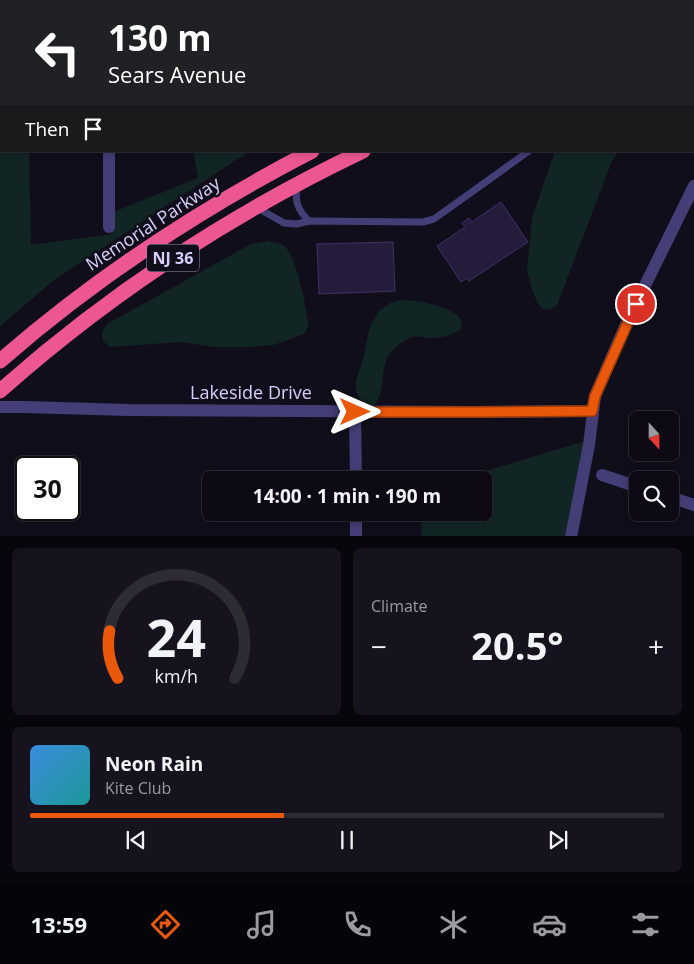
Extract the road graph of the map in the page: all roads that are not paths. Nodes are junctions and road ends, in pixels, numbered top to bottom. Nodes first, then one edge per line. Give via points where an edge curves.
1 (109, 152) edge
2 (310, 152) edge
3 (361, 152) edge
4 (528, 152) edge
5 (297, 184) junction
6 (694, 186) edge
7 (256, 207) junction
8 (309, 221) junction
9 (109, 227) dead end
10 (0, 361) edge
11 (0, 391) edge
12 (0, 407) edge
13 (592, 411) junction
14 (355, 412) junction
15 (356, 471) edge
16 (602, 475) dead end
17 (629, 484) edge
18 (679, 500) edge
19 (694, 505) edge
20 (356, 521) edge
21 (356, 536) edge
22 (572, 536) edge

1 - 9 street
2 - 10 highway, Memorial Parkway / NJ 36 via 222,201 132,258
3 - 5 highway, NJ 36
4 - 8 lane via 434,219 423,222
5 - 7 highway, NJ 36
5 - 8 lane via 298,207
6 - 13 street via 628,320 595,396
7 - 8 lane via 284,223
7 - 11 highway, NJ 36 via 101,308
12 - 14 street, Lakeside Drive
13 - 14 street, Lakeside Drive
13 - 22 street
14 - 15 street
16 - 17 street
18 - 19 street
20 - 21 street

